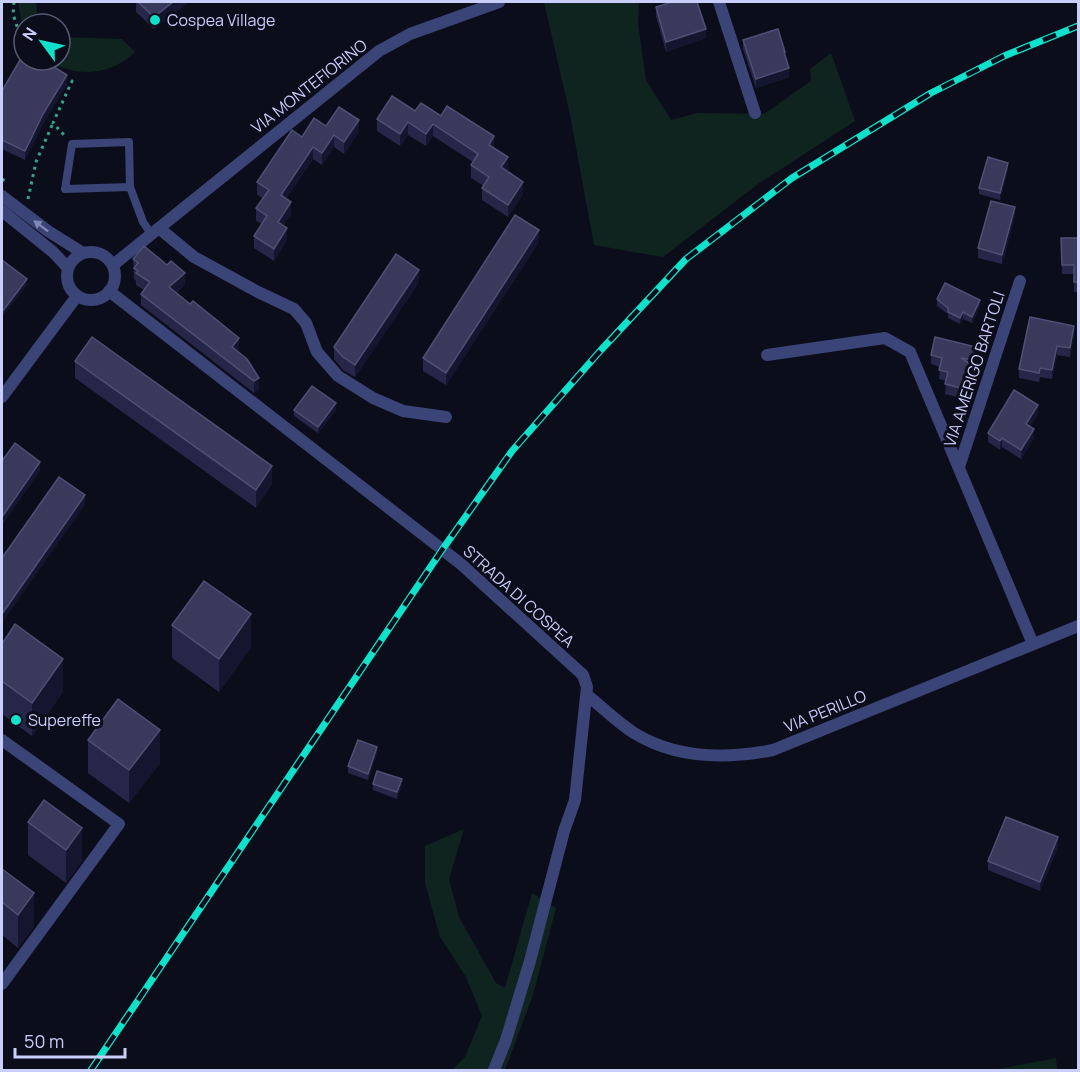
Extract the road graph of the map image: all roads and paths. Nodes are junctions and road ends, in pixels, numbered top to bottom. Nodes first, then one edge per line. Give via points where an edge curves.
1 (499, 2) edge
2 (719, 2) edge
3 (56, 75) edge
4 (754, 113) dead end
5 (52, 123) junction
6 (72, 144) junction
7 (130, 187) junction
8 (2, 196) edge
9 (28, 199) dead end
10 (2, 211) edge
11 (156, 232) junction
12 (82, 253) junction
13 (113, 266) junction
14 (68, 268) junction
15 (1020, 281) dead end
16 (110, 291) junction
17 (77, 296) junction
18 (767, 355) dead end
19 (2, 397) edge
20 (446, 417) dead end
21 (959, 467) junction
22 (1078, 626) edge
23 (1033, 644) junction
24 (587, 695) junction
25 (2, 740) edge
26 (2, 984) edge
27 (494, 1071) edge

1 - 11 street, VIA MONTEFIORINO via 410,34 379,51
2 - 4 street
3 - 5 path via 72,81
5 - 6 path
5 - 9 path via 36,162
6 - 7 lane via 129,142
6 - 7 lane via 65,189
7 - 11 lane via 143,222
12 -> 8 street
10 - 14 street
11 - 13 street, VIA MONTEFIORINO
11 - 20 street via 194,257 294,309 306,323 316,352 338,376 403,411
12 - 13 street via 97,252
12 - 14 street
13 - 16 street via 115,279
14 - 17 street via 67,280
15 - 21 street, VIA AMERIGO BARTOLI
16 - 17 street via 98,299
16 - 24 street, STRADA DI COSPEA via 461,564 583,675
17 - 19 street
18 - 21 street, VIA AMERIGO BARTOLI via 885,338 910,352
21 - 23 street, VIA AMERIGO BARTOLI
22 - 23 street, VIA PERILLO
23 - 24 street, VIA PERILLO via 773,750 743,756 672,750 634,733
24 - 27 street, STRADA DI COSPEA via 575,800
25 - 26 street via 119,824

